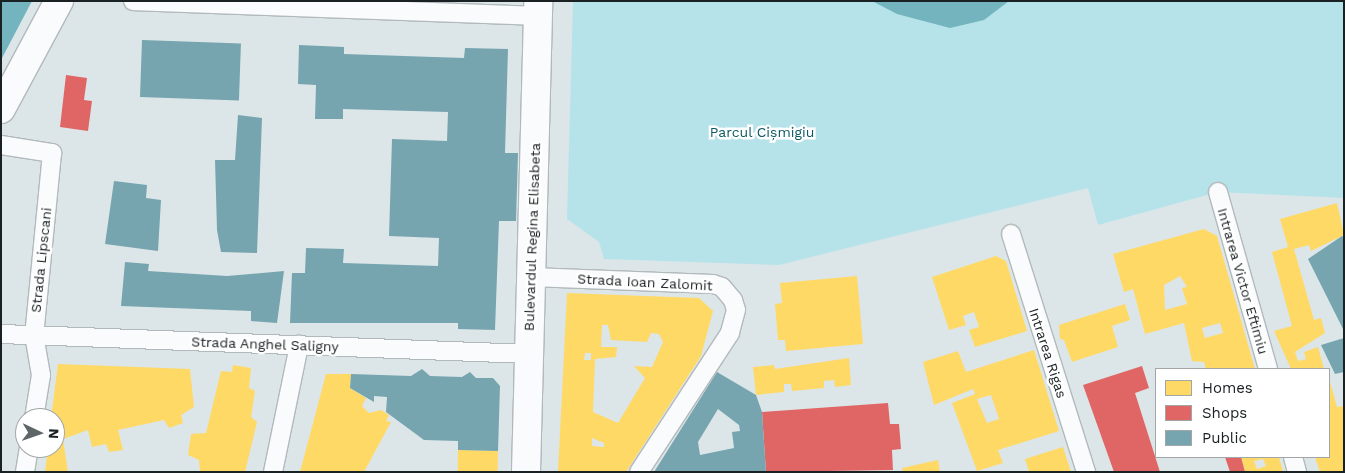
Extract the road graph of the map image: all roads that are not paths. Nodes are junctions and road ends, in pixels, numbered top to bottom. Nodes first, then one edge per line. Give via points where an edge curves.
1 (59, 1) edge
2 (132, 1) edge
3 (269, 5) edge
4 (538, 9) edge
5 (1, 109) edge
6 (1, 145) edge
7 (1218, 192) dead end
8 (1011, 234) dead end
9 (531, 277) junction
10 (1, 334) edge
11 (34, 335) junction
12 (299, 346) junction
13 (529, 354) junction
14 (1268, 368) edge
15 (35, 408) edge
16 (27, 458) edge
17 (1293, 458) edge
18 (25, 472) edge
19 (274, 472) edge
20 (526, 472) edge
21 (639, 472) edge
22 (1086, 472) edge
23 (1297, 472) edge

1 - 5 main road
2 - 3 street
3 - 4 street
4 - 9 main road, Bulevardul Regina Elisabeta
6 - 11 street, Strada Lipscani via 52,153
7 - 14 street, Intrarea Victor Eftimiu
8 - 22 street, Intrarea Rigas
9 - 13 main road, Bulevardul Regina Elisabeta
9 - 21 street, Strada Ioan Zalomit via 713,284 733,300 736,310 730,333
10 - 11 street, Strada Anghel Saligny
11 - 12 street, Strada Anghel Saligny
11 - 15 street, Strada Lipscani via 40,375
12 - 13 street, Strada Anghel Saligny
12 - 19 street
13 - 20 main road, Bulevardul Regina Elisabeta
16 - 18 street
17 - 23 street

